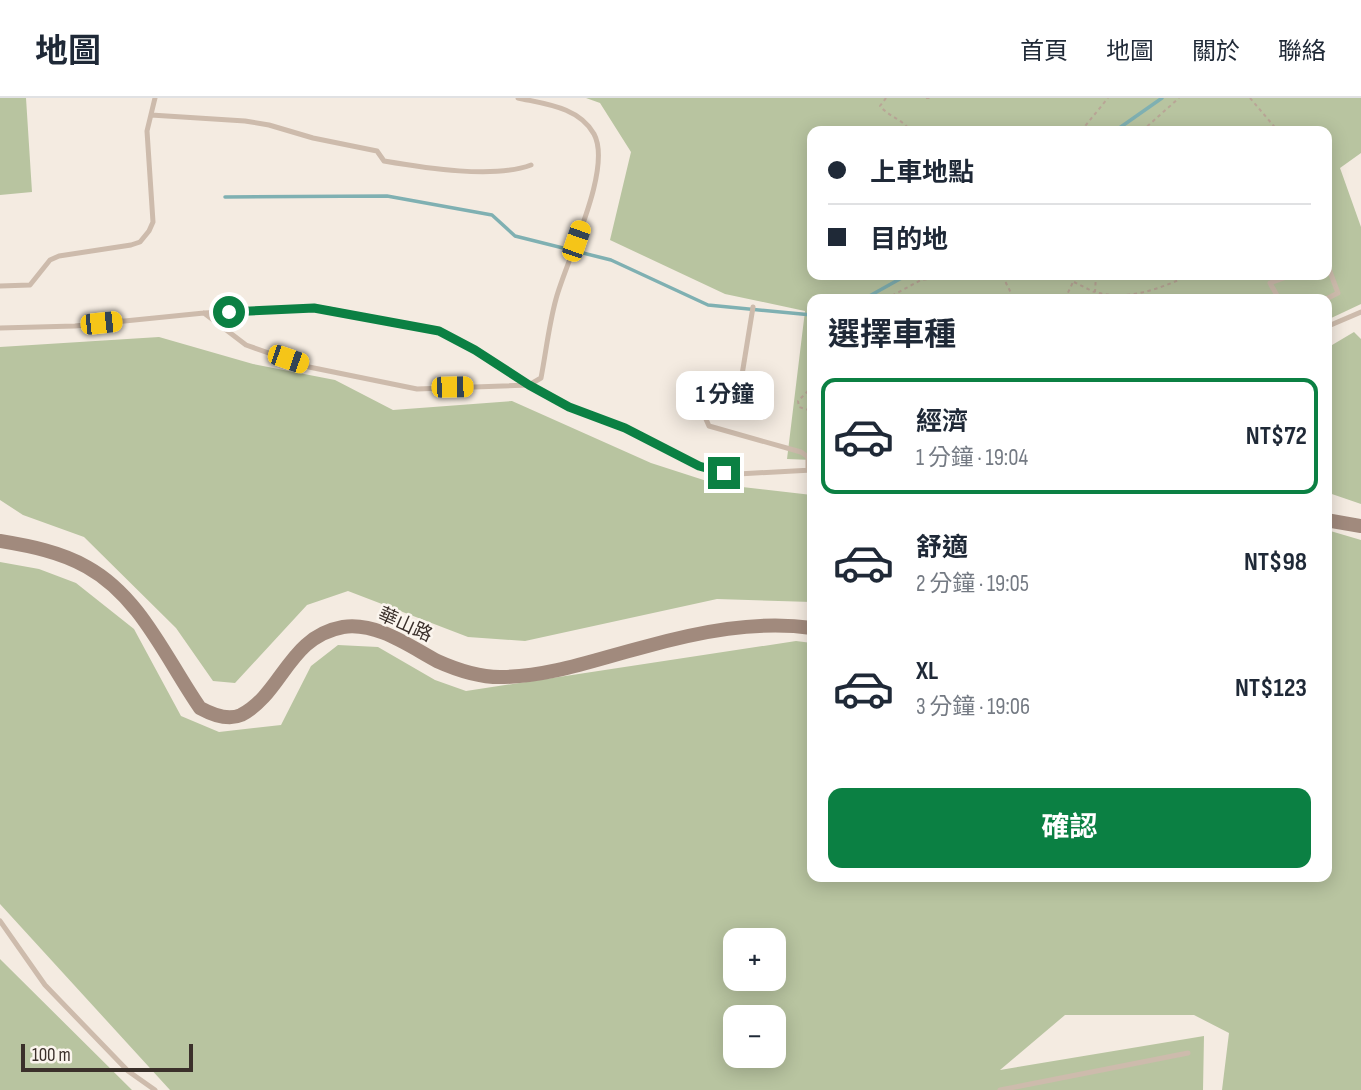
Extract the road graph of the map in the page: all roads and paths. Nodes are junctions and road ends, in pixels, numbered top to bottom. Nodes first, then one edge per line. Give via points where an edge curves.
1 (155, 98) edge
2 (518, 98) edge
3 (886, 98) edge
4 (926, 98) edge
5 (932, 98) edge
6 (1108, 98) edge
7 (1179, 98) edge
8 (1250, 98) edge
9 (151, 115) junction
10 (907, 126) edge
11 (1085, 126) edge
12 (1148, 126) edge
13 (1274, 126) edge
14 (531, 165) dead end
15 (1332, 277) edge
16 (922, 280) edge
17 (1096, 280) edge
18 (1176, 280) edge
19 (1278, 280) edge
20 (1073, 282) joint
21 (0, 286) edge
22 (1095, 292) junction
23 (896, 294) edge
24 (1067, 294) edge
25 (1102, 294) edge
26 (1134, 294) edge
27 (1276, 294) edge
28 (1332, 296) edge
29 (753, 307) dead end
30 (1361, 312) edge
31 (204, 313) junction
32 (1332, 324) edge
33 (0, 328) edge
34 (741, 381) junction
35 (529, 385) junction
36 (807, 390) edge
37 (807, 409) edge
38 (767, 414) dead end
39 (807, 456) edge
40 (807, 470) edge
41 (1332, 521) edge
42 (1361, 526) edge
43 (0, 541) edge
44 (807, 627) edge
45 (0, 921) edge
46 (1188, 1053) dead end
47 (155, 1090) edge
48 (1000, 1090) edge

1 - 9 lane
2 - 35 lane via 577,116 594,135 599,157 590,199 556,299 541,378
3 - 10 path via 880,106 885,113
4 - 5 path
6 - 11 path
7 - 12 path
8 - 13 path
9 - 14 lane via 269,125 377,151 384,161 409,165 515,171
9 - 21 lane via 147,131 153,222 144,239 50,260 30,285
15 - 28 lane via 1338,293
16 - 23 path
17 - 22 path
18 - 26 path
19 - 27 lane via 1270,283
20 - 22 path
20 - 24 path
22 - 25 path
29 - 34 lane
30 - 32 lane
31 - 33 lane via 75,326
31 - 35 lane via 246,345 309,367 417,388
31 - 35 lane via 314,308 439,331
34 - 38 lane via 758,385 766,394
34 - 39 lane via 723,376 705,417 709,425
35 - 40 lane via 699,466 738,474
36 - 37 path via 798,401 799,407
41 - 42 street
43 - 44 street, 華山路 via 54,552 87,567 114,587 145,622 200,708 227,717 240,715 261,699 309,642 345,627 365,627 461,670 503,677 555,672 710,632 778,624
45 - 47 lane via 45,985 128,1071
46 - 48 lane

